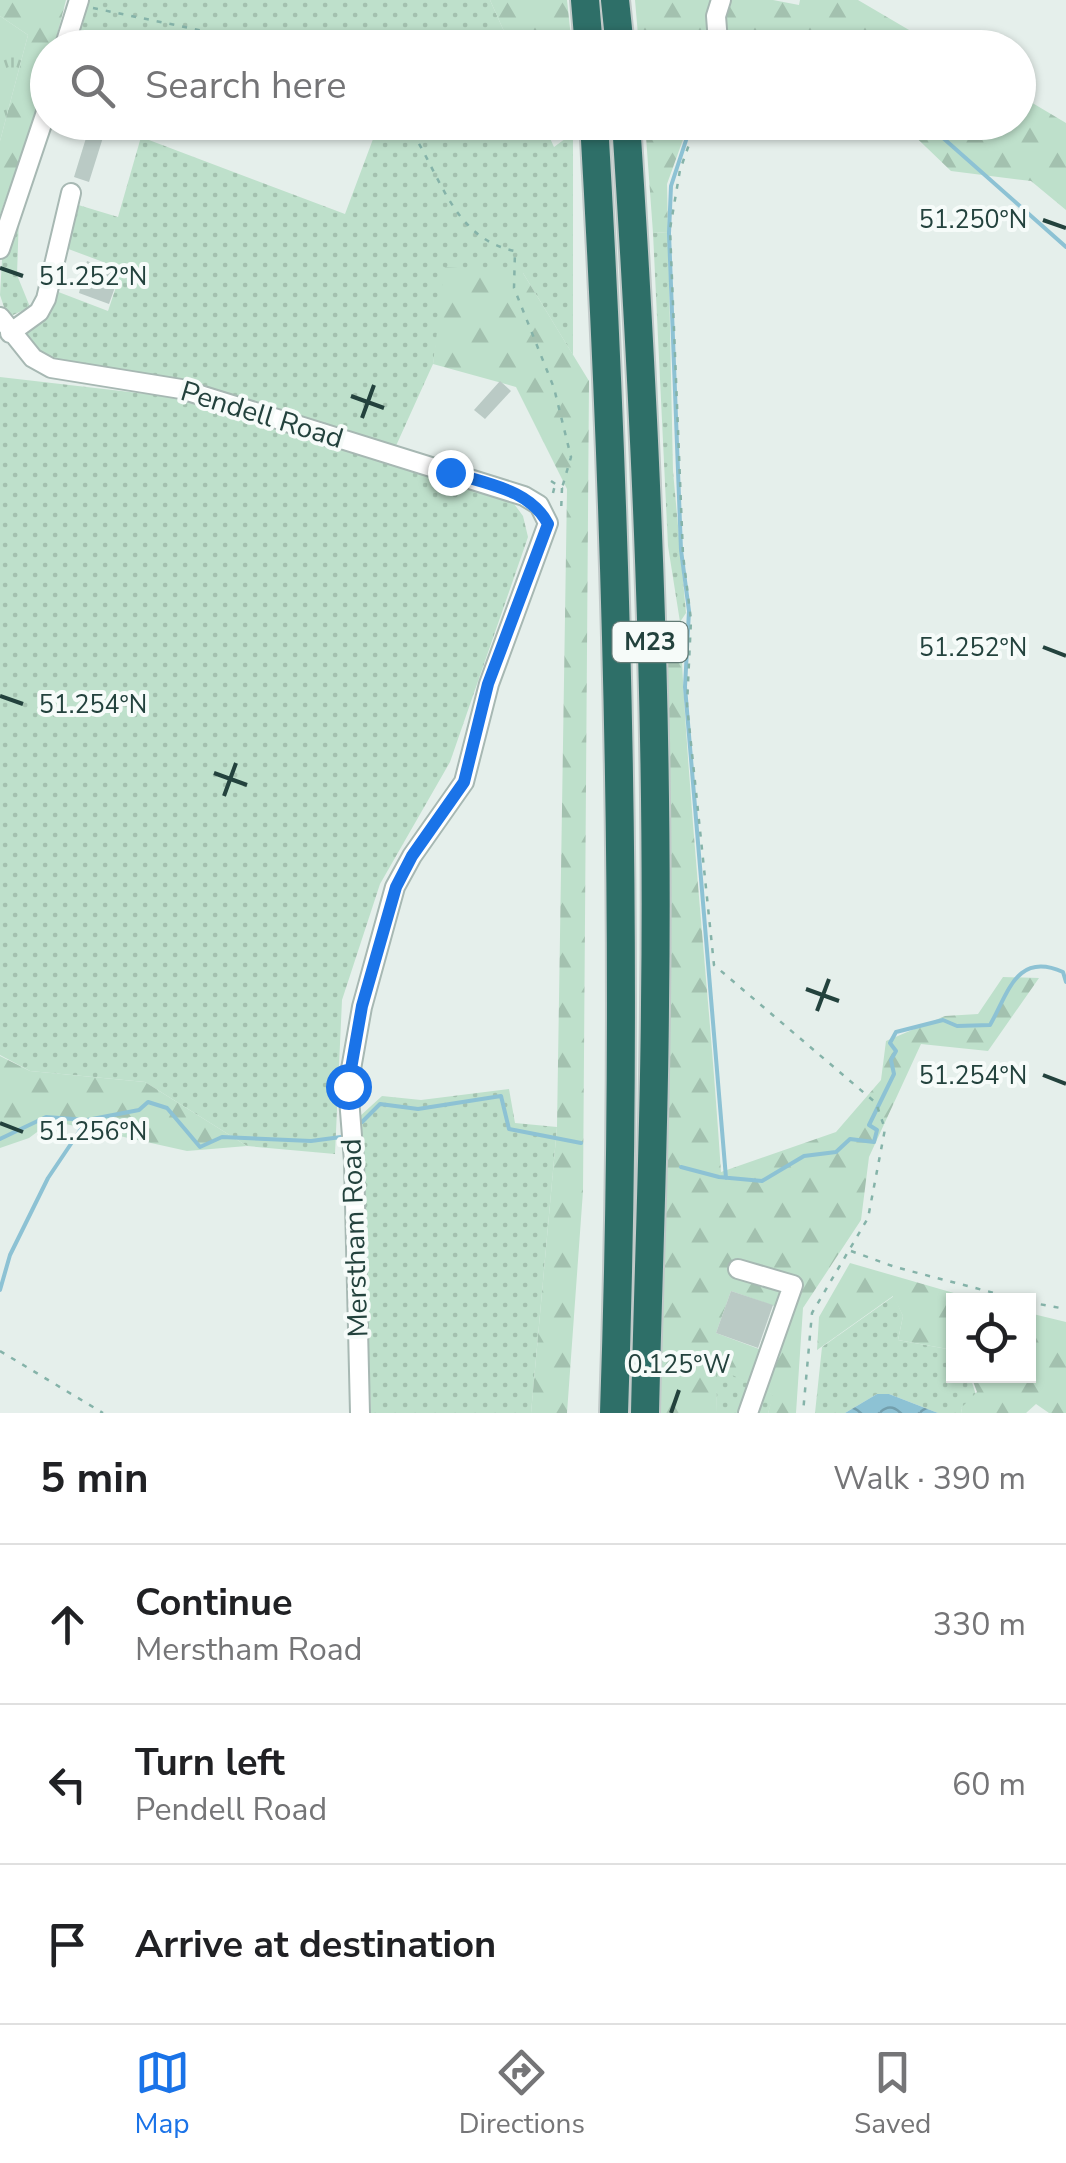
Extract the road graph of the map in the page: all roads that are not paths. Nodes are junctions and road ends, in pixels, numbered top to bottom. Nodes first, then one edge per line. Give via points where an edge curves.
1 (78, 0) edge
2 (585, 0) edge
3 (616, 0) edge
4 (721, 0) edge
5 (69, 30) edge
6 (588, 30) edge
7 (618, 30) edge
8 (717, 30) edge
9 (37, 140) edge
10 (595, 140) edge
11 (627, 140) edge
12 (71, 193) dead end
13 (0, 249) edge
14 (4, 326) edge
15 (546, 499) joint
16 (738, 1268) dead end
17 (360, 1413) edge
18 (614, 1413) edge
19 (644, 1413) edge
20 (748, 1413) edge

1 - 5 street
2 - 6 highway
3 - 7 highway
4 - 8 street
9 - 13 street
10 - 18 highway, M23 via 615,535 623,1027
11 - 19 highway, M23 via 647,499 655,944
12 - 14 street via 46,299 39,312
14 - 15 street, Pendell Road via 33,358 66,373 181,388
15 - 17 street, Merstham Road via 548,524 488,684 464,782 396,887 351,1056
16 - 20 street via 793,1285

